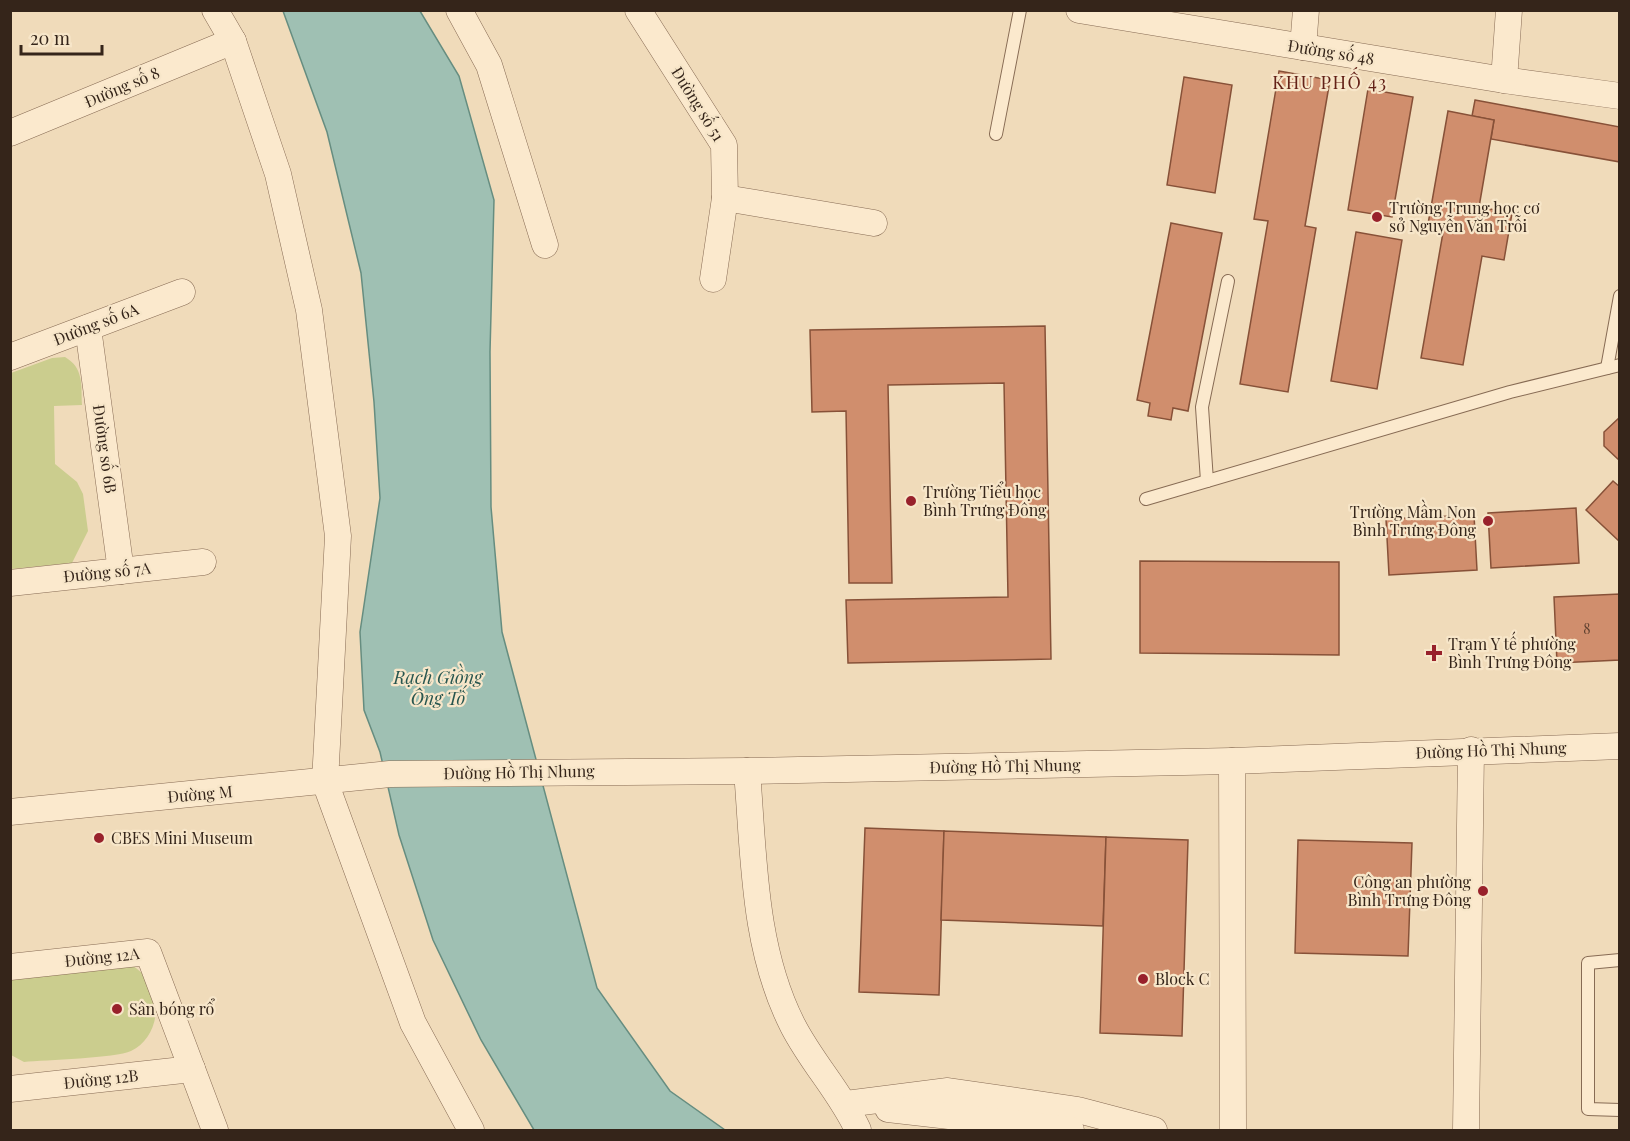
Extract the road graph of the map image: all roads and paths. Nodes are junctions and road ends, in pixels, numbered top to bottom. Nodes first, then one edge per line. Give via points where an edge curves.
1 (214, 10) edge
2 (459, 10) edge
3 (638, 10) edge
4 (1020, 10) edge
5 (1306, 10) edge
6 (1509, 10) edge
7 (1085, 11) edge
8 (233, 41) junction
9 (1303, 47) junction
10 (1504, 80) junction
11 (1620, 96) edge
12 (10, 134) edge
13 (996, 134) dead end
14 (726, 198) junction
15 (874, 223) dead end
16 (545, 245) dead end
17 (713, 279) dead end
18 (1228, 281) dead end
19 (182, 292) dead end
20 (1620, 296) edge
21 (88, 328) junction
22 (10, 357) edge
23 (1613, 366) edge
24 (1207, 481) junction
25 (1146, 499) dead end
26 (203, 562) dead end
27 (121, 571) junction
28 (10, 583) edge
29 (1620, 746) edge
30 (1471, 750) junction
31 (1232, 761) junction
32 (747, 771) junction
33 (390, 774) joint
34 (325, 782) junction
35 (10, 812) edge
36 (1620, 960) edge
37 (10, 967) edge
38 (192, 1069) junction
39 (10, 1089) edge
40 (846, 1104) junction
41 (1620, 1110) edge
42 (1075, 1124) edge
43 (215, 1131) edge
44 (471, 1131) edge
45 (858, 1131) edge
46 (1154, 1131) edge
47 (1233, 1131) edge
48 (1466, 1131) edge

1 - 8 street
2 - 16 street via 489,65
3 - 14 street, Đường số 51 via 724,145
4 - 13 lane
5 - 9 street
6 - 10 street
7 - 9 street, Đường số 48
8 - 12 street, Đường số 8
8 - 34 street via 278,174 309,310 338,536
9 - 10 street, Đường số 48
10 - 11 street, Đường số 48
14 - 15 street
14 - 17 street, Đường số 51
18 - 24 lane via 1202,407
19 - 21 street, Đường số 6A
20 - 23 lane
21 - 22 street, Đường số 6A
21 - 27 street, Đường số 6B
23 - 24 lane via 1510,392
24 - 25 lane
26 - 27 street, Đường số 7A
27 - 28 street, Đường số 7A
29 - 30 street, Đường Hồ Thị Nhung
30 - 31 street, Đường Hồ Thị Nhung
30 - 48 street
31 - 32 street, Đường Hồ Thị Nhung
31 - 47 street
32 - 33 street, Đường Hồ Thị Nhung
32 - 40 street via 760,922 774,982 793,1026
33 - 34 street, Đường M
34 - 35 street, Đường M
34 - 44 street via 413,1023
36 - 41 lane via 1588,963 1588,1109
37 - 38 street, Đường 12A via 148,952
38 - 39 street, Đường 12B
38 - 43 street, Đường 12A
40 - 42 street via 948,1091
40 - 45 street
42 - 46 street

